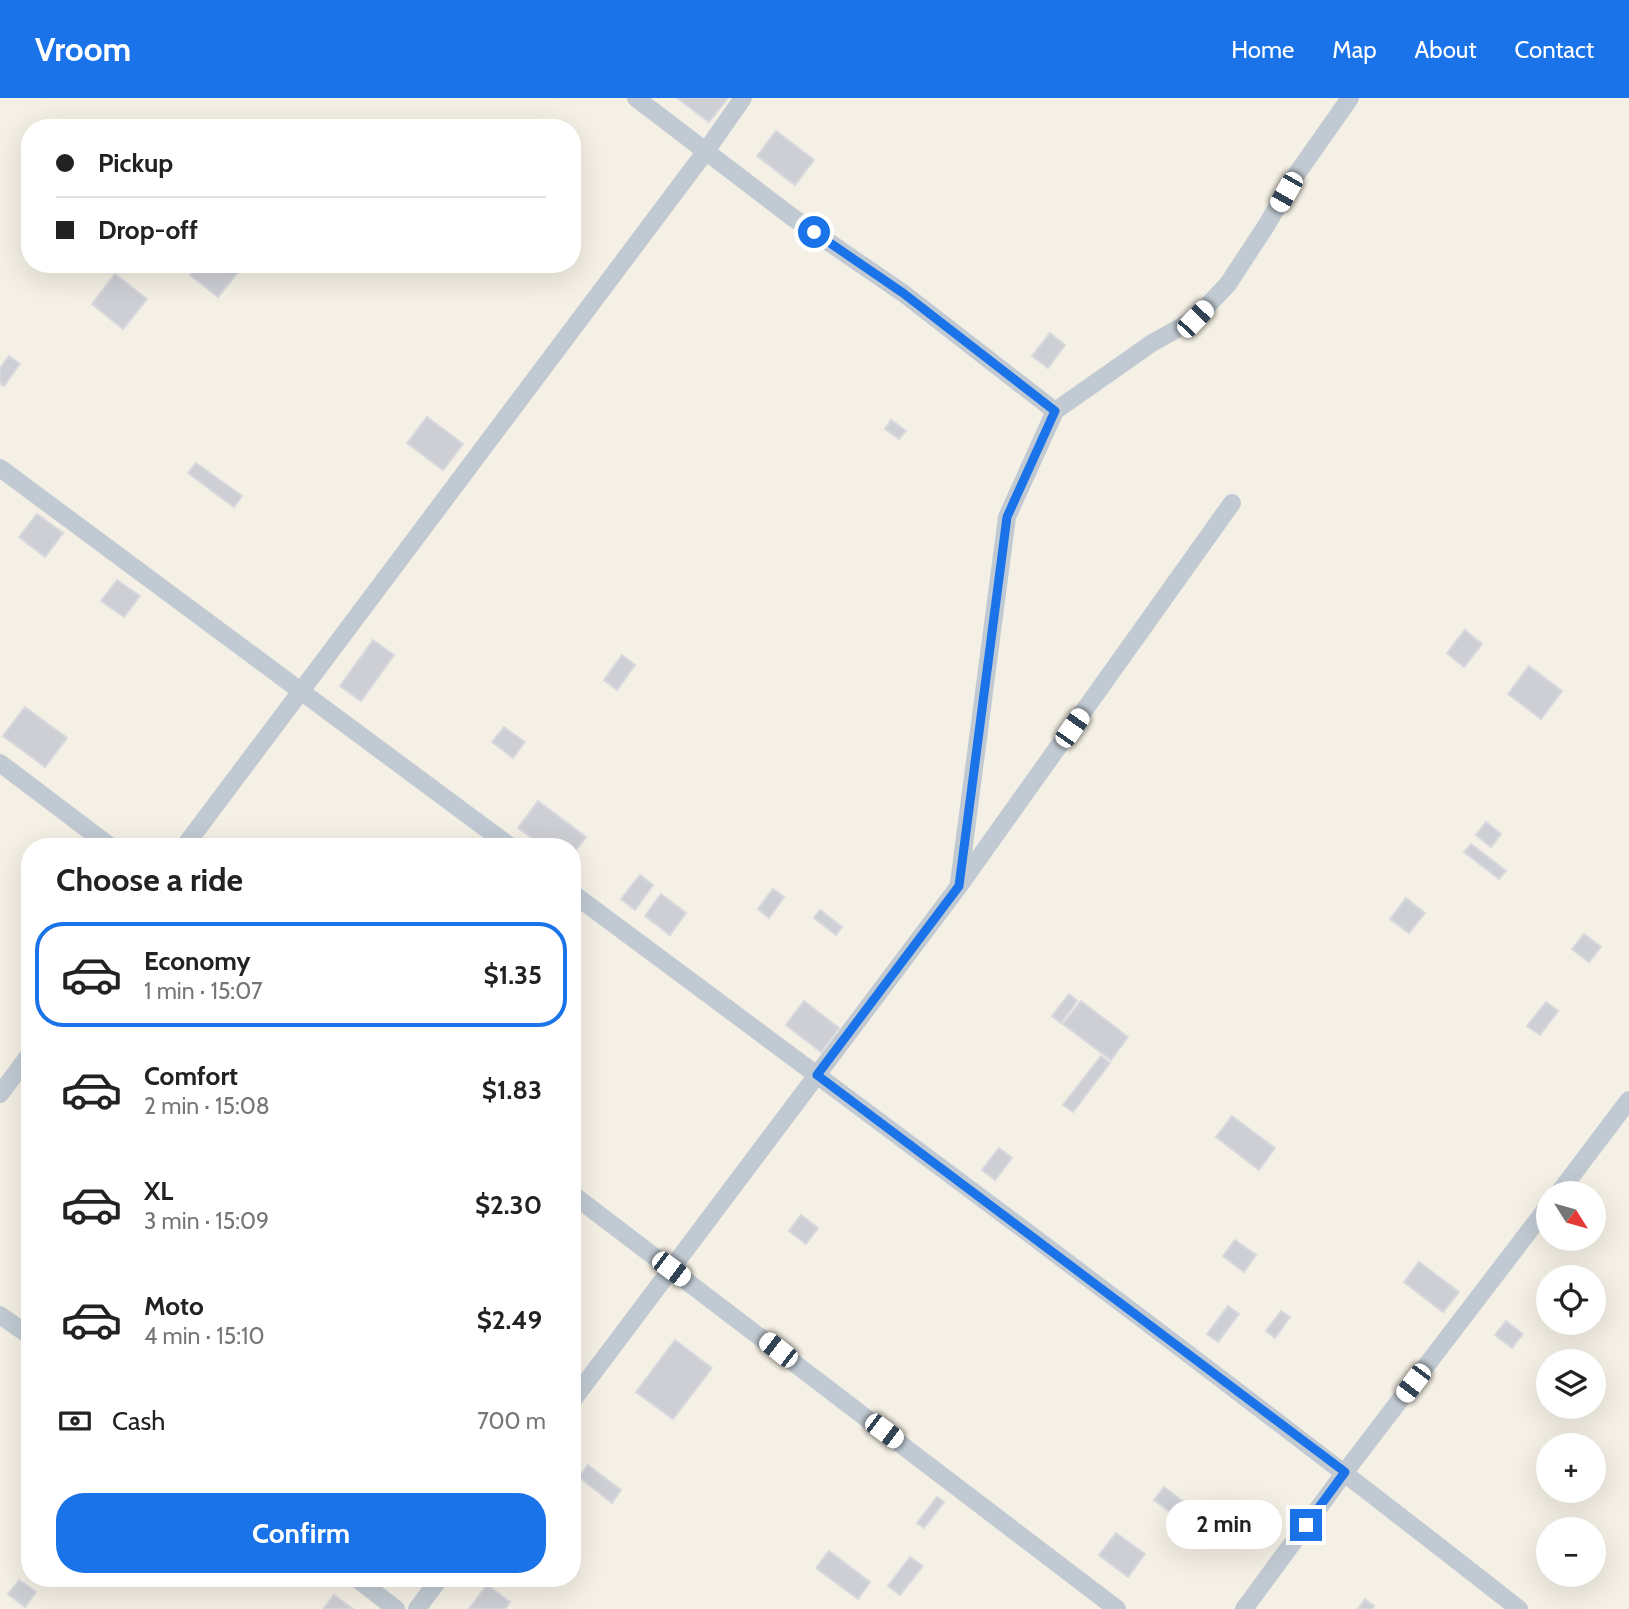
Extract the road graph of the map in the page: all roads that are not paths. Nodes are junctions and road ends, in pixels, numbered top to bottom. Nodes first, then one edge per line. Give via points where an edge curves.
1 (636, 98) edge
2 (743, 98) edge
3 (1350, 98) edge
4 (706, 150) junction
5 (1055, 411) junction
6 (0, 468) edge
7 (1233, 503) dead end
8 (301, 691) junction
9 (0, 763) edge
10 (99, 838) edge
11 (191, 838) edge
12 (499, 838) edge
13 (959, 886) junction
14 (581, 900) edge
15 (21, 1066) edge
16 (817, 1075) junction
17 (0, 1094) edge
18 (1629, 1100) edge
19 (1568, 1181) edge
20 (581, 1201) edge
21 (1536, 1222) edge
22 (671, 1269) junction
23 (0, 1315) edge
24 (21, 1330) edge
25 (581, 1389) edge
26 (1345, 1472) junction
27 (368, 1587) edge
28 (433, 1587) edge
29 (396, 1609) edge
30 (417, 1609) edge
31 (1117, 1609) edge
32 (1244, 1609) edge
33 (1519, 1609) edge

1 - 4 street
2 - 4 street
3 - 5 street via 1228,284 1195,319 1152,343
4 - 5 street
4 - 8 street
5 - 13 street via 1007,517
6 - 8 street
7 - 13 street
8 - 11 street
8 - 12 street
9 - 10 street
13 - 16 street
14 - 16 street
15 - 17 street
16 - 22 street
16 - 26 street
18 - 19 street
20 - 22 street
21 - 26 street
22 - 25 street
22 - 31 street
23 - 24 street
26 - 32 street
26 - 33 street
27 - 29 street
28 - 30 street

